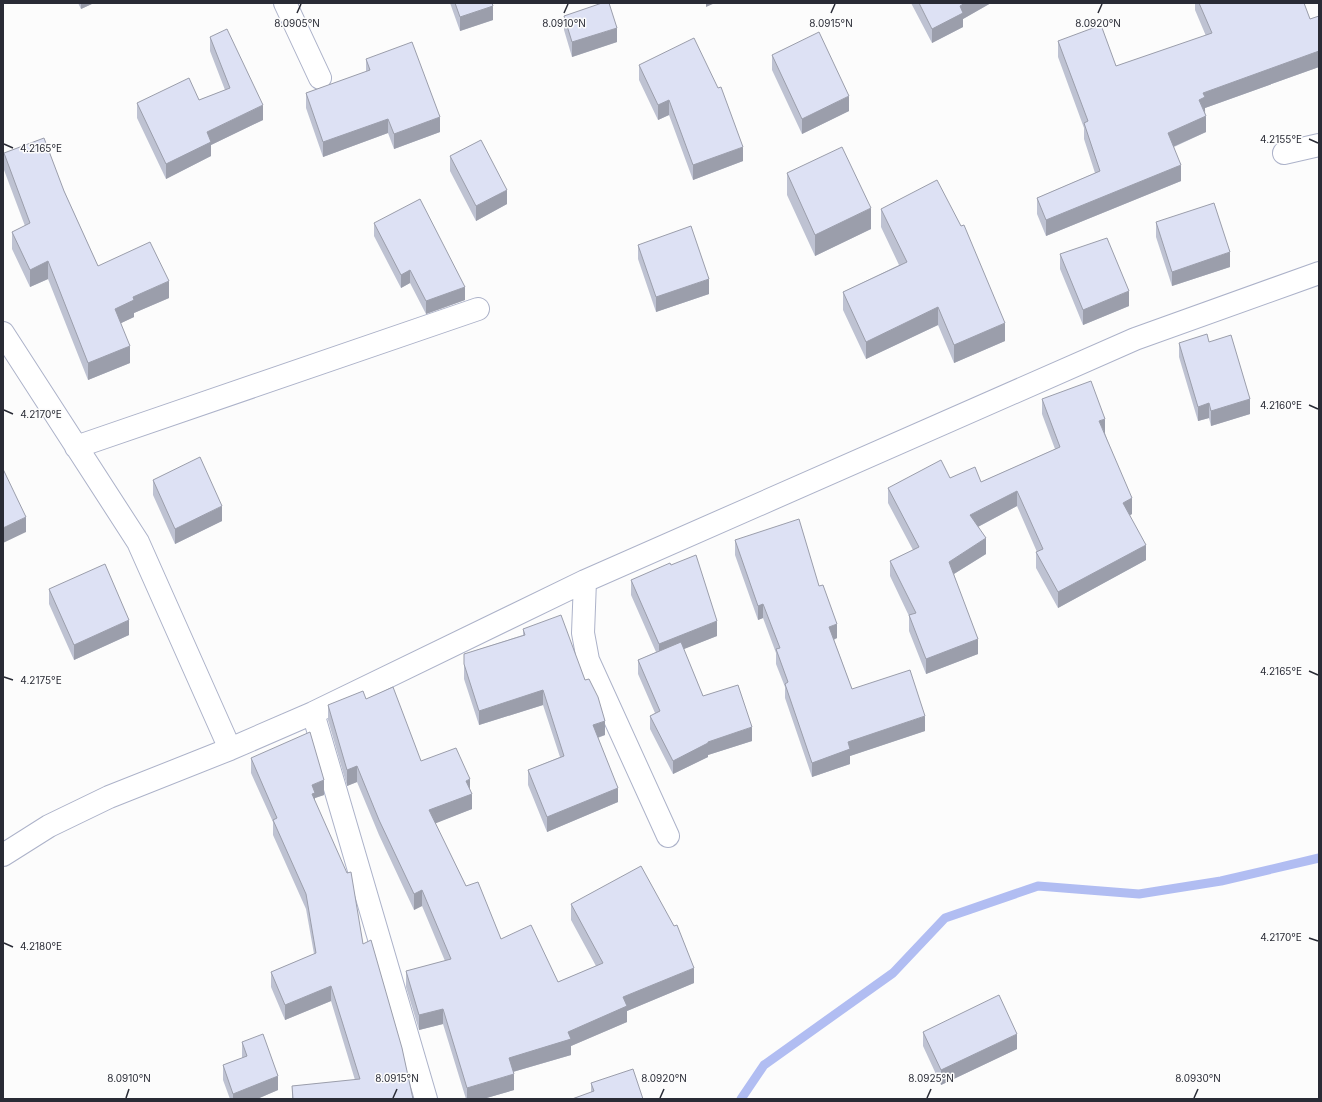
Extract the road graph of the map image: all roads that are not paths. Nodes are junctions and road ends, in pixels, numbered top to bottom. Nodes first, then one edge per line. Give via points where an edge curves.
1 (285, 3) edge
2 (320, 78) dead end
3 (1319, 144) edge
4 (1284, 153) dead end
5 (1319, 273) edge
6 (478, 309) dead end
7 (3, 333) edge
8 (76, 447) junction
9 (585, 581) junction
10 (313, 713) junction
11 (230, 749) junction
12 (668, 836) dead end
13 (3, 855) edge
14 (426, 1099) edge

1 - 2 street
3 - 4 street
5 - 9 street via 1136,338
6 - 8 street
7 - 8 street
8 - 11 street via 138,542
9 - 10 street
9 - 12 street via 583,633 588,660
10 - 11 street
10 - 14 street
11 - 13 street via 109,797 49,826

